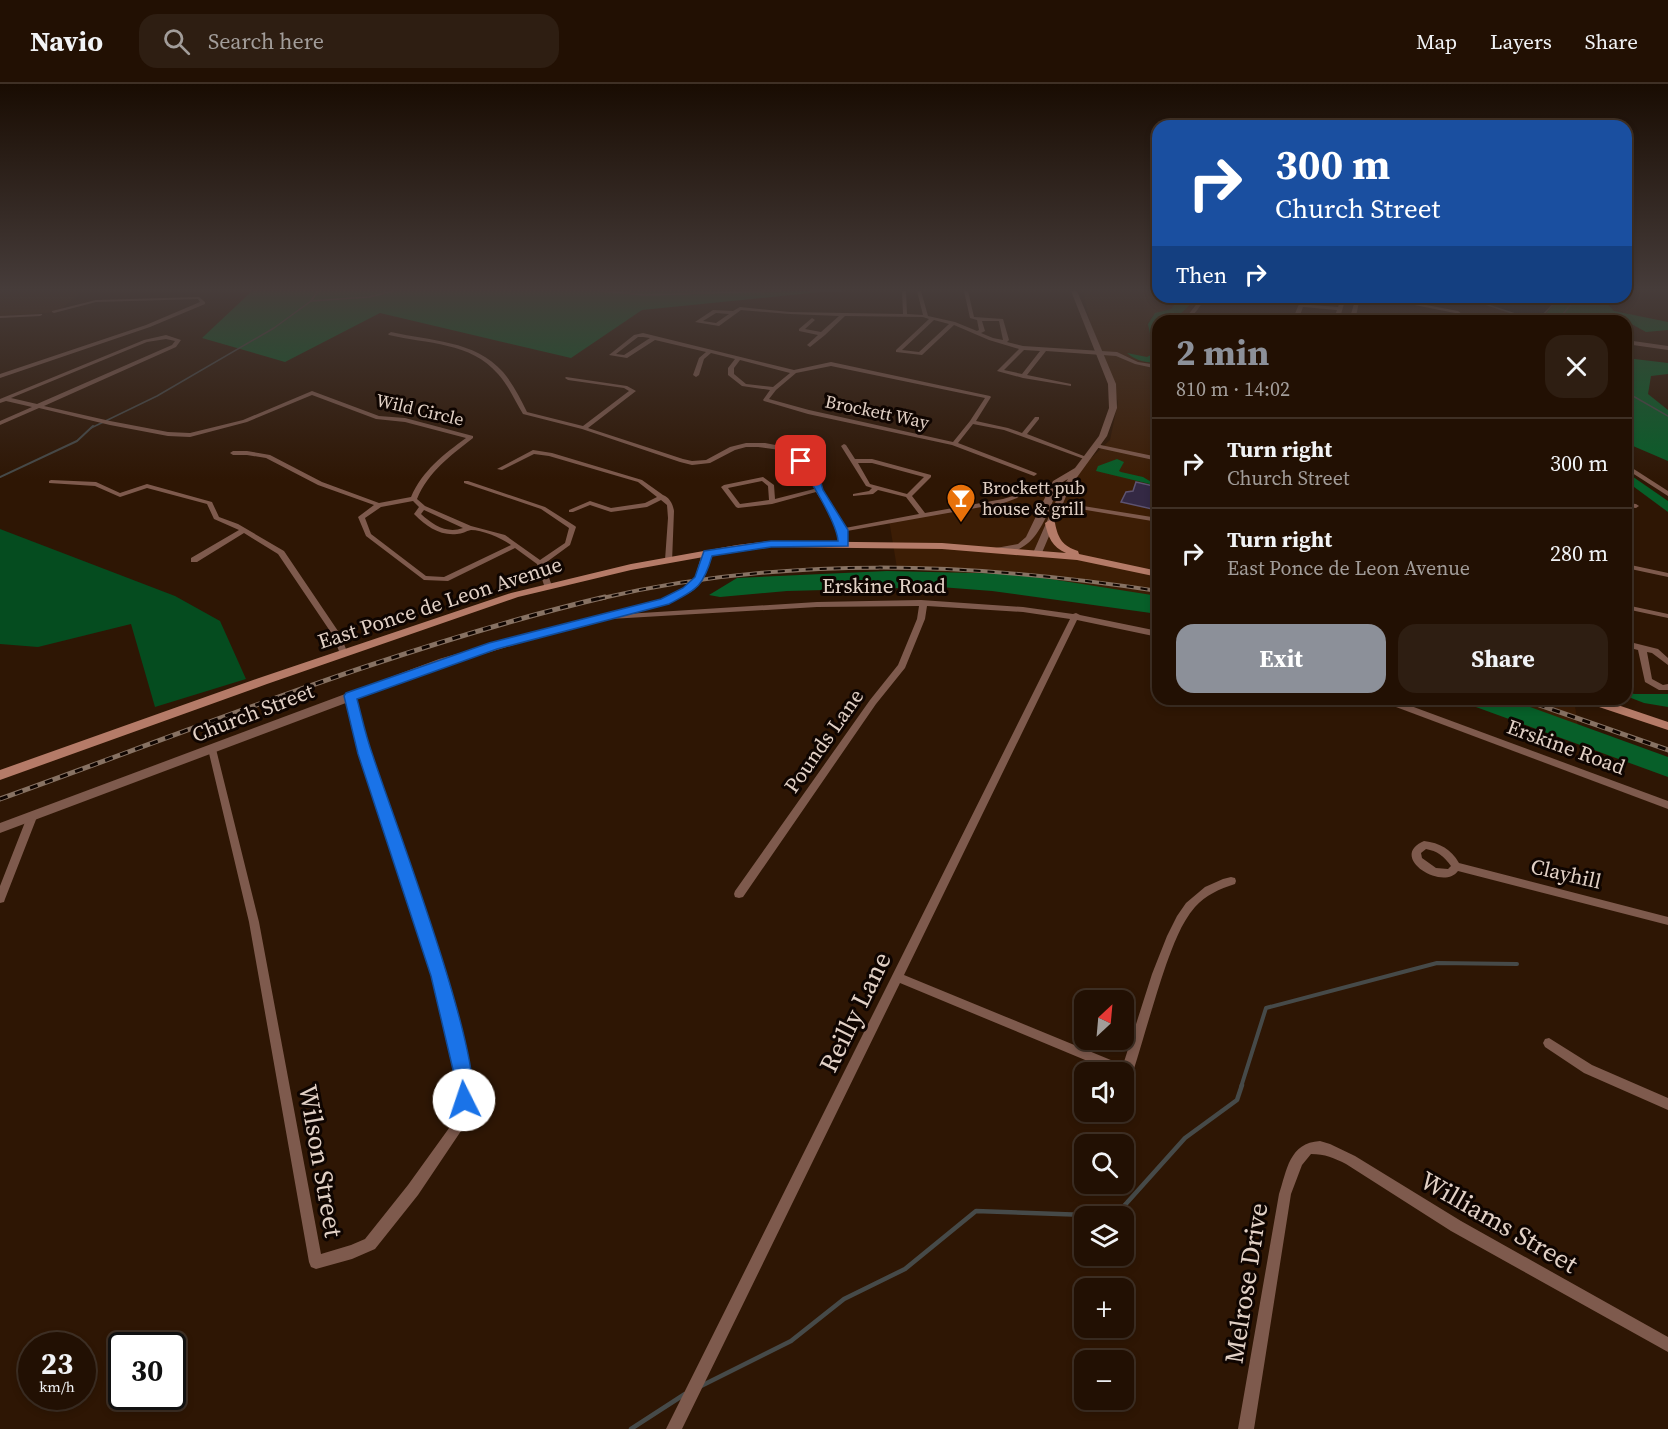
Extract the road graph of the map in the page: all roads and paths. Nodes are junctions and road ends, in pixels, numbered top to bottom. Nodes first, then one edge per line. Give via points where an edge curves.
1 (1100, 353) edge
2 (66, 354) edge
3 (115, 354) edge
4 (157, 354) edge
5 (477, 354) edge
6 (614, 354) edge
7 (630, 354) edge
8 (707, 354) edge
9 (716, 354) edge
10 (1017, 354) edge
11 (1041, 354) edge
12 (1108, 354) edge
13 (738, 359) junction
14 (1152, 366) edge
15 (794, 372) junction
16 (696, 375) dead end
17 (0, 376) edge
18 (1023, 376) junction
19 (568, 378) dead end
20 (1069, 385) dead end
21 (774, 389) junction
22 (7, 399) junction
23 (0, 401) edge
24 (39, 406) junction
25 (1037, 418) dead end
26 (972, 422) junction
27 (0, 423) edge
28 (584, 428) junction
29 (1023, 435) junction
30 (954, 444) junction
31 (844, 446) dead end
32 (1096, 446) junction
33 (233, 453) dead end
34 (1086, 458) junction
35 (1152, 458) edge
36 (854, 461) junction
37 (500, 469) dead end
38 (1632, 470) edge
39 (1076, 471) junction
40 (1034, 474) dead end
41 (51, 482) dead end
42 (466, 482) dead end
43 (878, 487) junction
44 (818, 490) junction
45 (1024, 490) dead end
46 (1668, 494) edge
47 (855, 495) dead end
48 (663, 496) junction
49 (909, 496) junction
50 (414, 499) junction
51 (772, 502) junction
52 (1058, 504) junction
53 (379, 505) junction
54 (1632, 506) edge
55 (1636, 506) dead end
56 (423, 507) junction
57 (571, 511) dead end
58 (924, 516) junction
59 (1152, 519) edge
60 (1050, 524) junction
61 (469, 528) junction
62 (243, 530) junction
63 (843, 530) junction
64 (844, 544) junction
65 (516, 545) junction
66 (999, 550) junction
67 (708, 553) junction
68 (1038, 553) junction
69 (194, 560) dead end
70 (669, 560) junction
71 (540, 562) junction
72 (1106, 562) junction
73 (1632, 567) edge
74 (1152, 573) edge
75 (1668, 575) edge
76 (548, 586) junction
77 (924, 602) junction
78 (667, 607) junction
79 (1632, 607) edge
80 (1076, 615) junction
81 (1668, 616) edge
82 (1152, 633) edge
83 (1632, 646) edge
84 (1642, 648) junction
85 (344, 654) junction
86 (1668, 662) edge
87 (1668, 687) edge
88 (350, 696) junction
89 (1399, 705) edge
90 (1606, 705) edge
91 (1668, 726) edge
92 (212, 749) junction
93 (0, 775) edge
94 (1668, 805) edge
95 (32, 817) junction
96 (0, 828) edge
97 (1456, 866) dead end
98 (1231, 881) dead end
99 (739, 894) dead end
100 (0, 899) edge
101 (1668, 921) edge
102 (897, 977) junction
103 (1549, 1043) dead end
104 (1668, 1104) edge
105 (1305, 1150) joint
106 (1668, 1345) edge
107 (674, 1429) edge
108 (1246, 1429) edge

1 - 32 street via 1112,384 1113,400 1110,420
2 - 17 street
3 - 22 street, Wild Circle
4 - 24 street, Wild Circle
5 - 28 street via 500,371 525,413
6 - 7 street, Brockett Way via 625,357
8 - 16 street
9 - 13 street, Brockett Way
10 - 18 street via 1000,371
11 - 18 street
12 - 14 street
13 - 15 street, Brockett Way
13 - 21 street via 731,375 744,385
15 - 21 street
15 - 26 street, Brockett Way via 831,364 988,397
18 - 20 street
19 - 28 street via 633,391
21 - 30 street, Brockett Way via 766,399
22 - 23 street, Wild Circle
22 - 24 street, Wild Circle
24 - 27 street, Wild Circle
24 - 50 street, Wild Circle via 110,423 190,435 245,421 312,393 378,418 405,420 471,437 418,485
25 - 29 street
26 - 29 street
26 - 30 street, Brockett Way
28 - 44 street via 695,465 707,464 740,446 789,449 813,473
29 - 34 street
30 - 40 street, Brockett Way
31 - 36 street
32 - 34 street
32 - 35 street
33 - 53 street via 258,452 270,456 312,480
34 - 39 street
36 - 43 street via 868,484
36 - 49 street via 872,461 929,476
37 - 48 street via 533,452 550,454 640,480
38 - 46 street
39 - 52 street
39 - 66 street via 1057,481 1030,538 1021,546
41 - 62 street via 96,484 120,495 147,486 210,503 216,518
42 - 71 street via 557,515 573,527 568,543
43 - 47 street via 871,493
43 - 49 street
44 - 51 street
44 - 63 street
45 - 58 street via 1004,501
48 - 57 street via 647,505 611,510 590,503
48 - 70 street via 670,504 672,517
49 - 58 street
50 - 53 street
50 - 56 street
51 - 51 street via 738,506 724,487 763,479 771,485
52 - 59 street
52 - 60 street
53 - 65 street via 361,517 368,535 424,578 445,579
54 - 55 street
56 - 61 street
56 - 61 street via 417,514 427,524 448,533 461,533
58 - 63 street
60 - 68 street
60 - 72 main road via 1055,543 1064,550
61 - 65 street via 503,536
62 - 69 street
62 - 85 street via 281,554 336,634
63 - 64 street
64 - 66 main road, East Ponce de Leon Avenue
64 - 67 main road, East Ponce de Leon Avenue via 771,544
65 - 71 street
66 - 68 main road, East Ponce de Leon Avenue
67 - 70 main road, East Ponce de Leon Avenue
67 - 78 street, Church Street via 700,579
68 - 72 main road, East Ponce de Leon Avenue
70 - 76 main road, East Ponce de Leon Avenue
71 - 76 street
72 - 74 main road, East Ponce de Leon Avenue
73 - 75 street
76 - 85 main road, East Ponce de Leon Avenue
77 - 78 street, Erskine Road
77 - 80 street, Erskine Road
77 - 99 street, Pounds Lane via 902,666
78 - 88 street, Church Street via 607,617 494,646
79 - 81 street
80 - 82 street, Erskine Road
80 - 102 street, Reilly Lane
83 - 84 street
84 - 86 street via 1655,651
84 - 87 street via 1647,680
85 - 93 main road, East Ponce de Leon Avenue
88 - 92 street, Church Street
88 - 92 street, Wilson Street via 365,754 439,976 464,1074 464,1100 457,1127 369,1244 316,1262 254,922
89 - 94 street, Erskine Road
90 - 91 main road
92 - 95 street, Church Street
95 - 96 street, Church Street
95 - 100 street
97 - 101 street, Clayhill
98 - 102 street via 1215,885 1197,898 1181,918 1127,1072
102 - 107 street, Reilly Lane
103 - 104 street via 1588,1069
105 - 106 street, Williams Street via 1326,1148 1345,1157 1428,1210
105 - 108 street, Melrose Drive via 1285,1194

